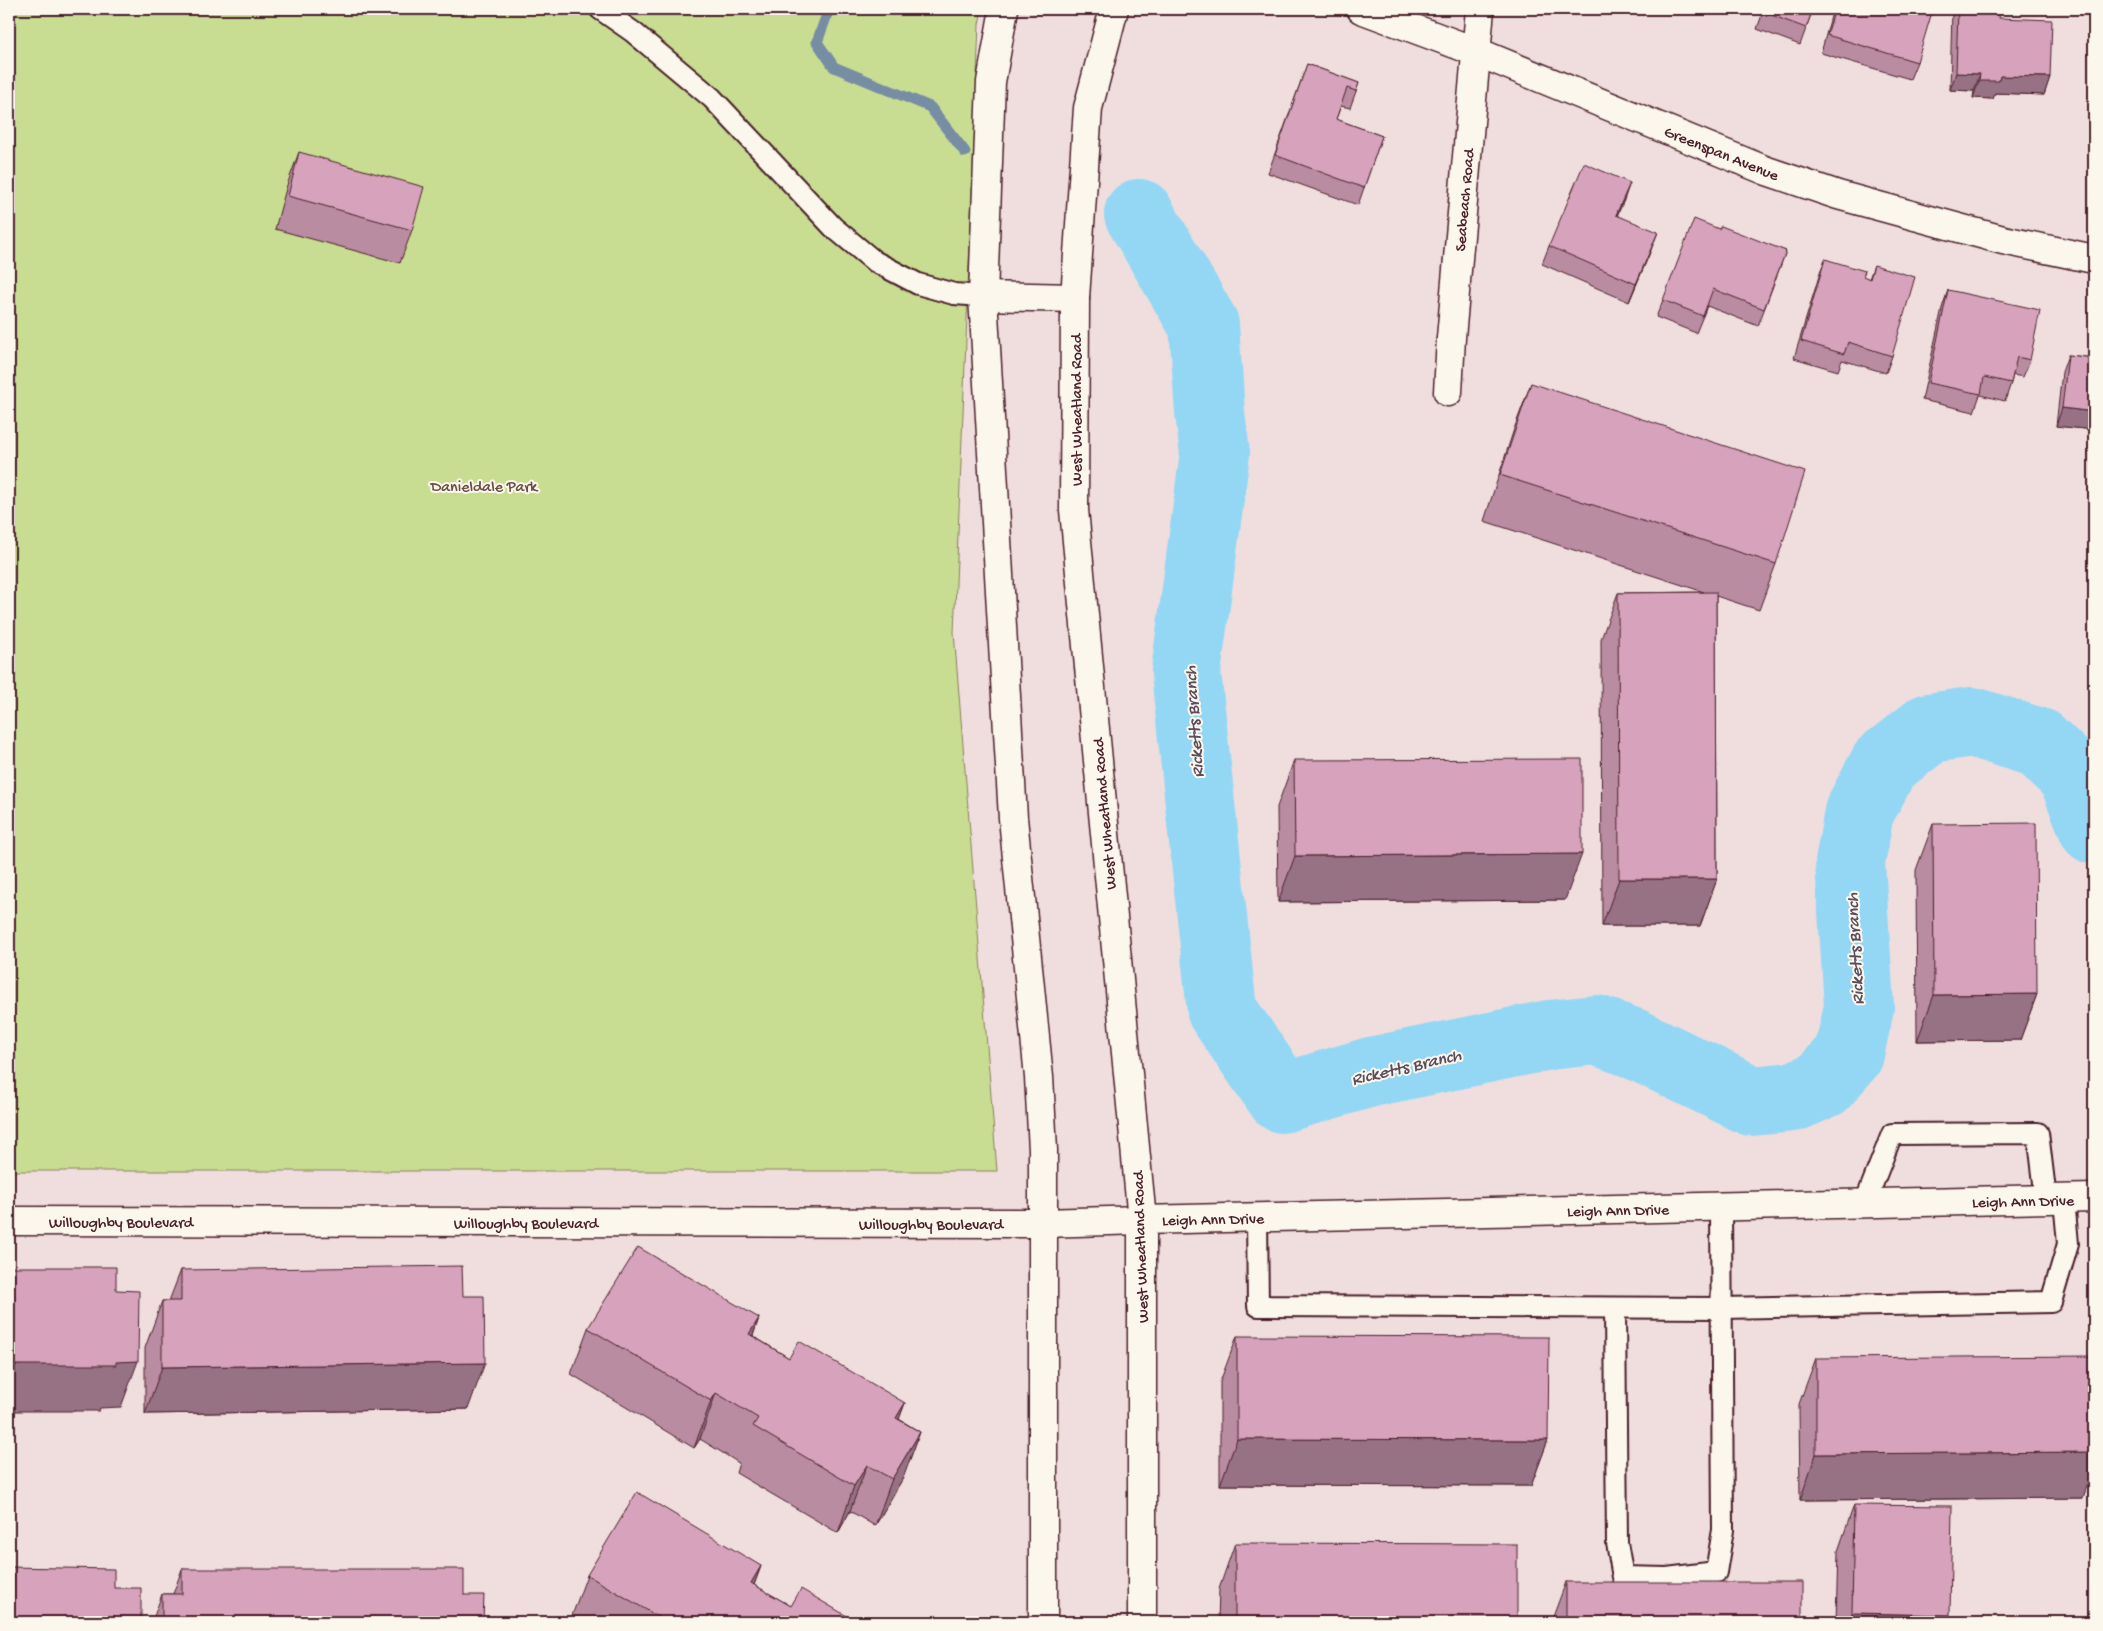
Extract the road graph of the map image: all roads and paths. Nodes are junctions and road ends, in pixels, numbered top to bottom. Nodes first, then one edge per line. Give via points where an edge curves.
1 (600, 9) edge
2 (1004, 9) edge
3 (1114, 9) edge
4 (1361, 9) edge
5 (1480, 9) edge
6 (1476, 52) junction
7 (2094, 259) edge
8 (983, 296) junction
9 (1076, 298) junction
10 (1448, 392) dead end
11 (2094, 1198) edge
12 (2055, 1199) junction
13 (1865, 1203) junction
14 (1721, 1206) junction
15 (1257, 1217) junction
16 (1142, 1220) junction
17 (9, 1221) edge
18 (1043, 1223) junction
19 (1615, 1308) junction
20 (1722, 1308) junction
21 (1043, 1622) edge
22 (1142, 1622) edge

1 - 8 lane via 633,32 712,98 833,227 874,261 918,284 954,294
2 - 8 main road via 991,82
3 - 9 main road, West Wheatland Road via 1088,108
4 - 6 main road, Greenspan Avenue
5 - 6 main road, Seabeach Road
6 - 7 main road, Greenspan Avenue via 1767,171 1838,195 2003,240
6 - 10 main road, Seabeach Road
8 - 9 main road
8 - 18 main road via 1013,818 1039,1077
9 - 16 main road, West Wheatland Road via 1074,510
11 - 12 main road, Leigh Ann Drive
12 - 13 main road, Leigh Ann Drive
12 - 13 lane via 2038,1133 1892,1134
12 - 20 lane via 2068,1244 2051,1302
13 - 14 main road, Leigh Ann Drive
14 - 15 main road, Leigh Ann Drive
14 - 20 lane
15 - 16 main road, Leigh Ann Drive
15 - 19 lane via 1258,1306
16 - 18 main road, Leigh Ann Drive
16 - 22 main road, West Wheatland Road
17 - 18 main road, Willoughby Boulevard
18 - 21 main road
19 - 20 lane
19 - 20 lane via 1617,1543 1623,1577 1667,1578 1716,1572 1723,1530

